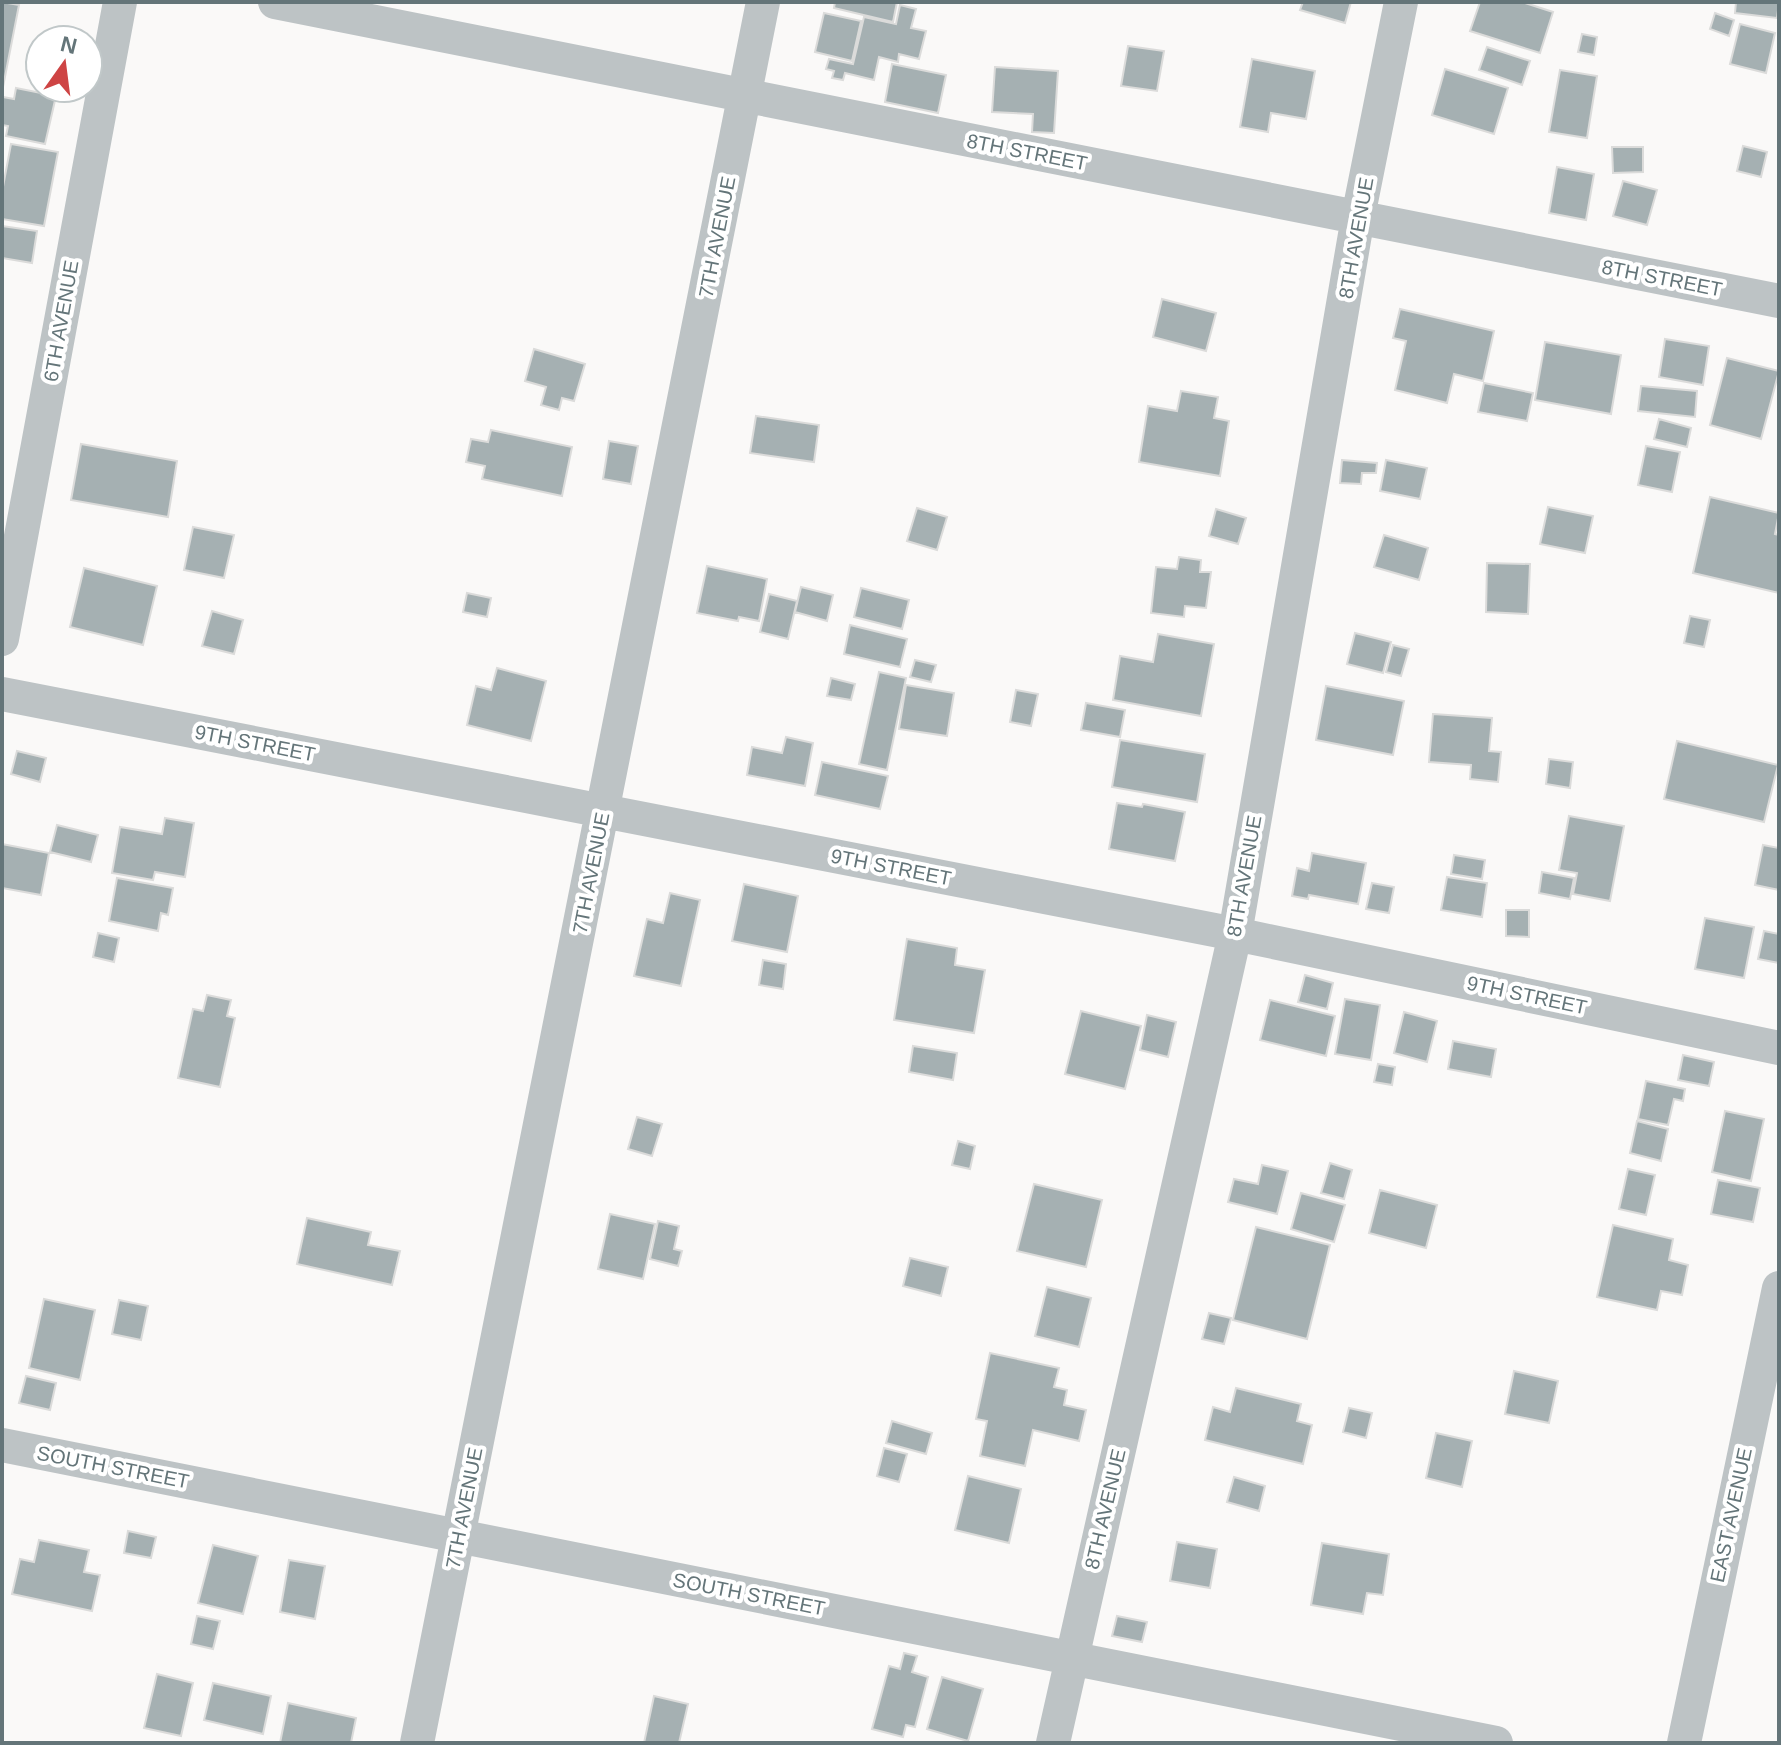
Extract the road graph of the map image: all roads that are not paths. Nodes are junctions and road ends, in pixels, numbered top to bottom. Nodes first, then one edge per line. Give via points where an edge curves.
1 (120, 2) edge
2 (275, 2) edge
3 (763, 2) edge
4 (1401, 2) edge
5 (745, 96) junction
6 (1358, 217) junction
7 (1779, 301) edge
8 (2, 639) edge
9 (2, 694) edge
10 (603, 810) junction
11 (1235, 934) junction
12 (1779, 1048) edge
13 (1779, 1288) edge
14 (2, 1445) edge
15 (459, 1536) junction
16 (1071, 1658) junction
17 (417, 1743) edge
18 (1053, 1743) edge
19 (1496, 1743) edge
20 (1684, 1743) edge

1 - 8 street, 6TH AVENUE
2 - 5 street, 8TH STREET
3 - 5 street, 7TH AVENUE
4 - 6 street, 8TH AVENUE
5 - 6 street, 8TH STREET
5 - 10 street, 7TH AVENUE
6 - 7 street, 8TH STREET
6 - 11 street, 8TH AVENUE
9 - 10 street, 9TH STREET
10 - 11 street, 9TH STREET
10 - 15 street, 7TH AVENUE
11 - 12 street, 9TH STREET
11 - 16 street, 8TH AVENUE
13 - 20 street, EAST AVENUE
14 - 15 street, SOUTH STREET
15 - 16 street, SOUTH STREET
15 - 17 street, 7TH AVENUE
16 - 18 street, 8TH AVENUE
16 - 19 street, SOUTH STREET

